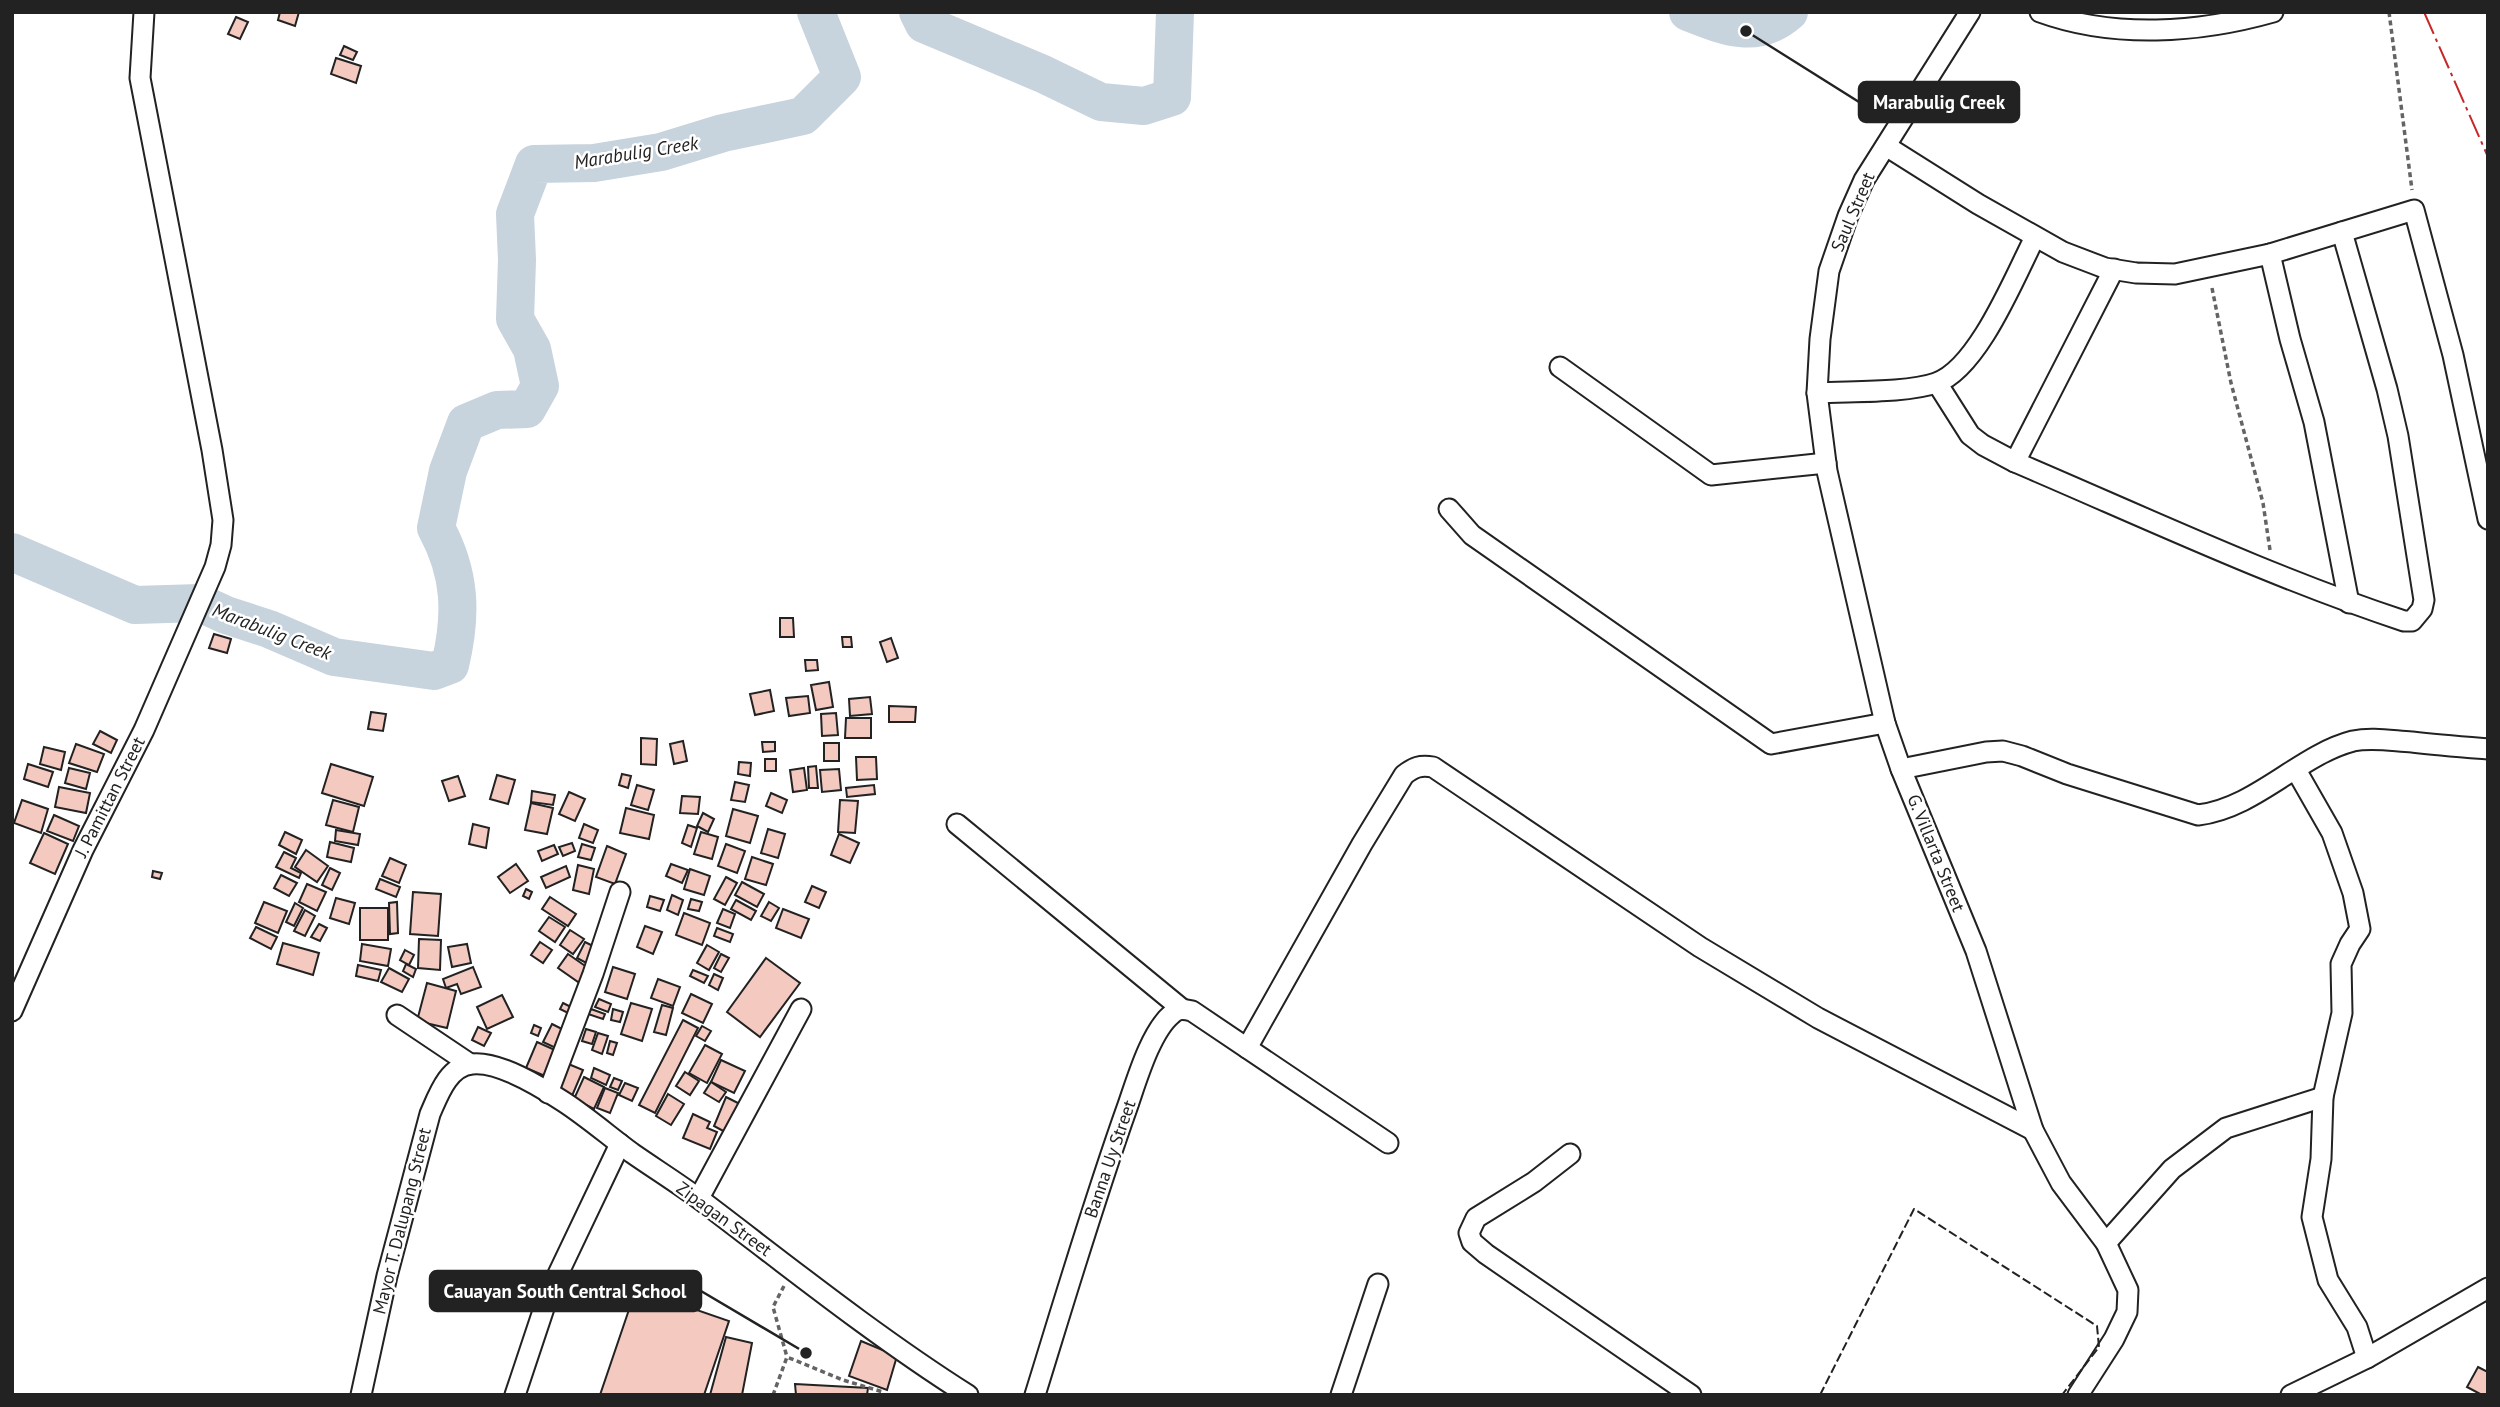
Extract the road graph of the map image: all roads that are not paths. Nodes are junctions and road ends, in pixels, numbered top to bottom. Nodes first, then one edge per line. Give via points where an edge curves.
1 (144, 12) edge
2 (1970, 12) edge
3 (2040, 12) edge
4 (2273, 12) edge
5 (1886, 146) junction
6 (2342, 232) junction
7 (2035, 237) junction
8 (2270, 254) junction
9 (2114, 270) junction
10 (1829, 271) joint
11 (1560, 368) dead end
12 (1937, 383) junction
13 (1817, 393) junction
14 (2015, 462) junction
15 (1826, 463) junction
16 (1448, 509) dead end
17 (2488, 519) edge
18 (2350, 603) junction
19 (1885, 723) junction
20 (2488, 749) edge
21 (1901, 769) junction
22 (2296, 770) junction
23 (957, 824) dead end
24 (620, 892) dead end
25 (801, 1009) dead end
26 (1182, 1009) junction
27 (12, 1011) edge
28 (397, 1015) dead end
29 (1247, 1048) junction
30 (470, 1064) junction
31 (548, 1093) junction
32 (2323, 1097) junction
33 (2033, 1130) junction
34 (1388, 1143) dead end
35 (620, 1144) junction
36 (1570, 1154) dead end
37 (699, 1198) junction
38 (2106, 1243) junction
39 (1378, 1284) dead end
40 (2488, 1288) edge
41 (2367, 1358) junction
42 (360, 1395) edge
43 (515, 1395) edge
44 (968, 1395) edge
45 (1035, 1395) edge
46 (1341, 1395) edge
47 (1690, 1395) edge
48 (2078, 1395) edge
49 (2291, 1395) edge

1 - 27 street, J. Pamittan Street via 140,78 212,450 223,520 222,545 144,730 83,850
2 - 5 street, Saul Street
3 - 4 street via 2124,29 2160,29 2206,28
5 - 7 street
5 - 10 street, Saul Street via 1858,192
6 - 8 street
6 - 17 street via 2414,210 2453,355
6 - 18 street via 2398,436 2424,600 2417,617 2404,621
7 - 9 street
7 - 12 street via 1971,355
8 - 9 street via 2175,274
8 - 18 street via 2314,422
9 - 14 street
10 - 13 street, G. Villarta Street
11 - 15 street via 1711,475
12 - 13 street
12 - 14 street via 1970,435
13 - 15 street, G. Villarta Street
14 - 18 street
15 - 19 street, G. Villarta Street
16 - 19 street via 1472,535 1771,744
19 - 21 street, G. Villarta Street
20 - 22 street via 2353,741
21 - 22 street via 2003,751 2198,815 2235,805
21 - 33 street, G. Villarta Street via 1976,951
22 - 32 street via 2332,832 2353,892 2360,929 2341,964 2342,1013
23 - 26 street
24 - 31 street
25 - 37 street
26 - 29 street via 1192,1010
26 - 45 street, Banna Uy Street via 1173,1012 1157,1033 1139,1075
28 - 30 street
29 - 33 street via 1404,775 1423,765 1433,767 1700,947 1818,1018
29 - 34 street
30 - 31 street, Zipagan Street via 515,1074
30 - 42 street, Mayor T. Dalupang Street via 450,1076 430,1114
31 - 35 street, Zipagan Street
32 - 38 street via 2226,1128 2172,1169
32 - 41 street via 2321,1159 2312,1217 2328,1280 2357,1327
33 - 38 street, G. Villarta Street via 2061,1183
35 - 37 street, Zipagan Street
35 - 43 street via 549,1293
36 - 47 street via 1476,1218 1469,1233 1472,1242
37 - 44 street, Zipagan Street
38 - 48 street, G. Villarta Street via 2128,1290 2127,1312
39 - 46 street
40 - 41 street
41 - 49 street

